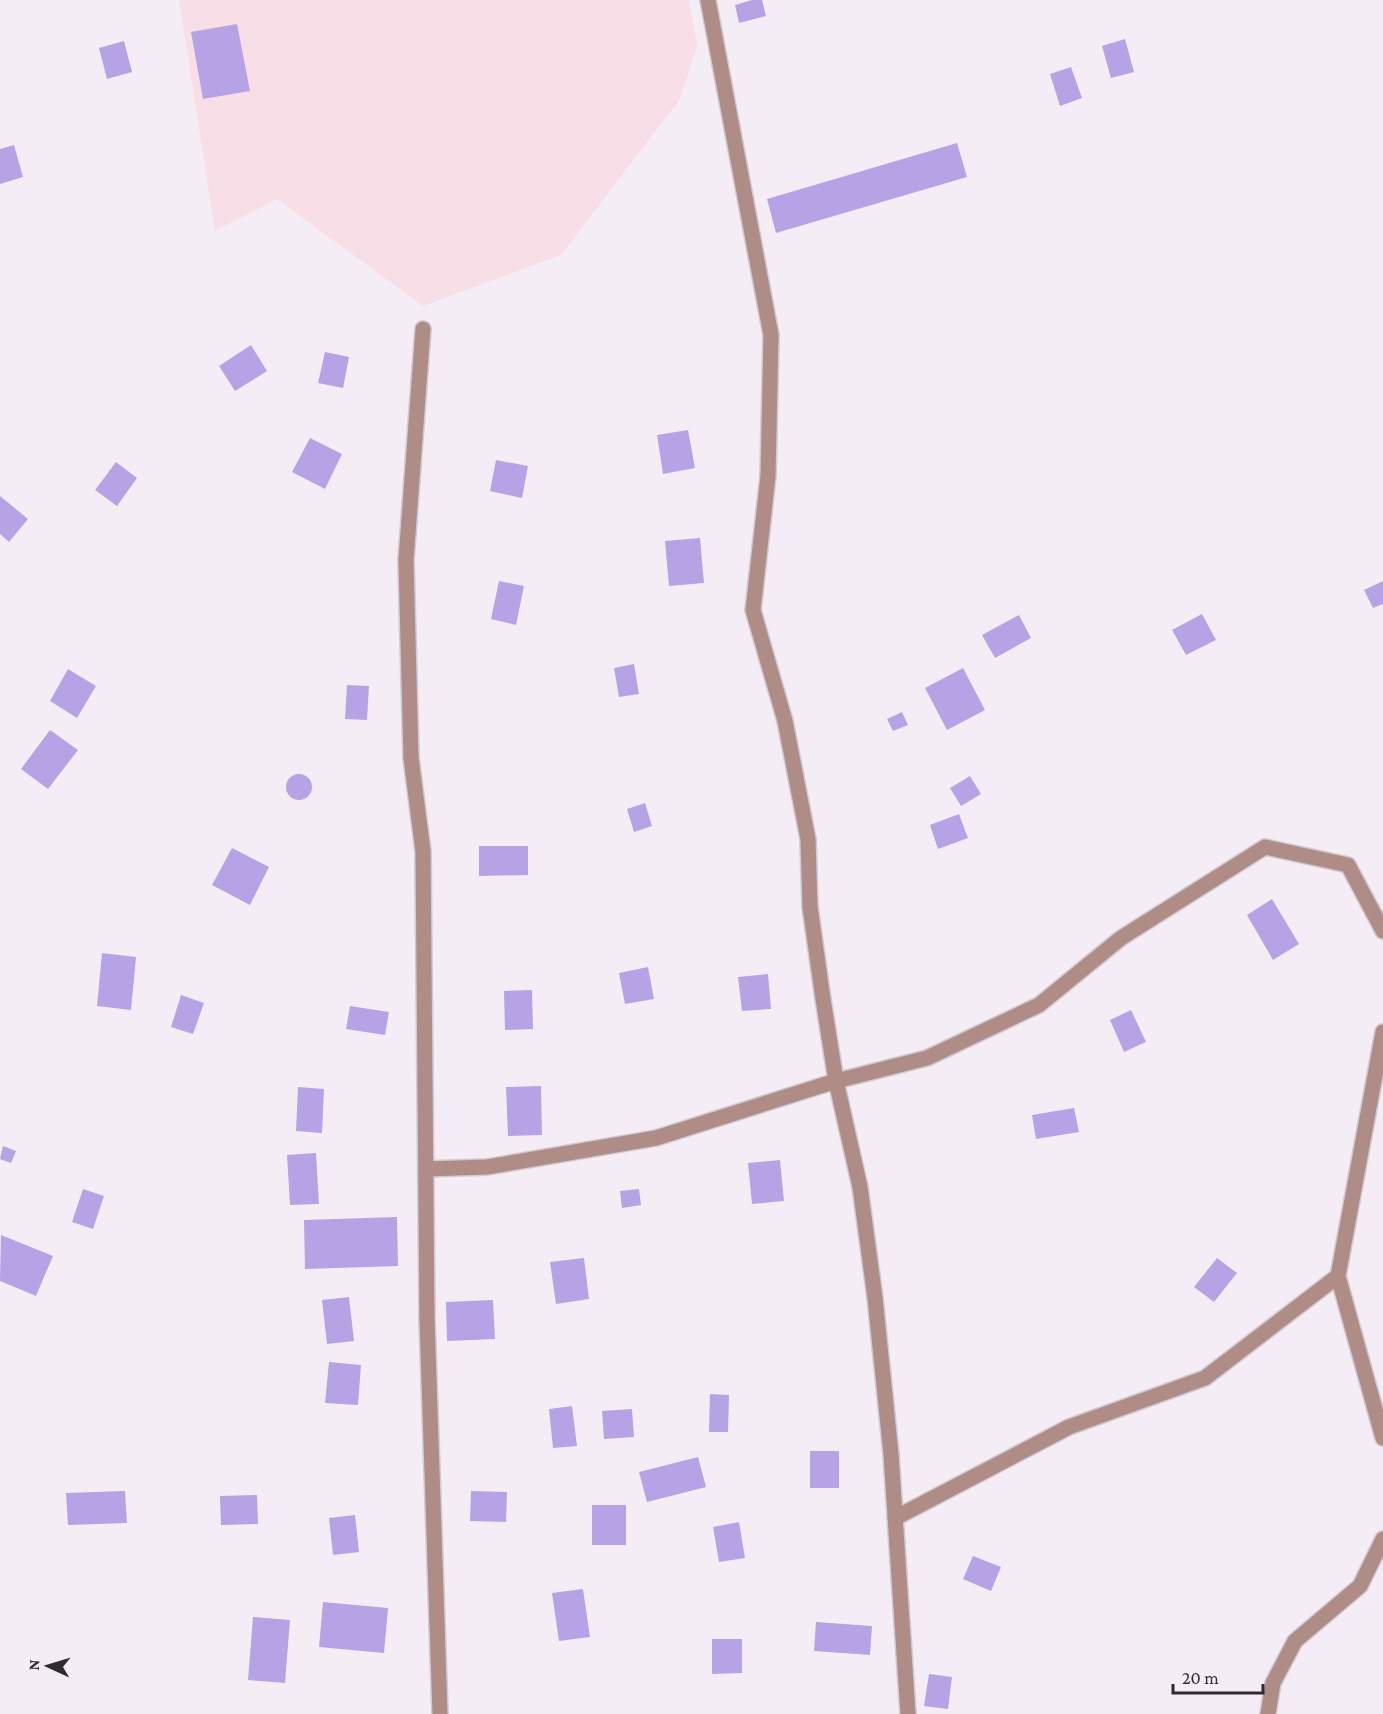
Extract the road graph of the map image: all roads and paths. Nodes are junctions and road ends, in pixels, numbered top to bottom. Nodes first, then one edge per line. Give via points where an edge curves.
1 (708, 0) edge
2 (423, 329) dead end
3 (1383, 931) edge
4 (1383, 1032) edge
5 (836, 1081) junction
6 (426, 1169) junction
7 (1338, 1276) junction
8 (1383, 1438) edge
9 (895, 1518) junction
10 (1383, 1539) edge
11 (440, 1714) edge
12 (908, 1714) edge
13 (1268, 1714) edge

1 - 5 street via 771,335 768,476 753,610 785,721 808,838 810,907
2 - 6 street via 406,560 411,758 423,851
3 - 5 street via 1347,865 1264,848 1121,938 1039,1005 927,1058
4 - 7 street
5 - 6 street via 656,1138 487,1167
5 - 9 street via 860,1187 875,1298
6 - 11 street
7 - 8 street
7 - 9 street via 1205,1378 1068,1427
9 - 12 street
10 - 13 street via 1360,1586 1295,1641 1273,1683

